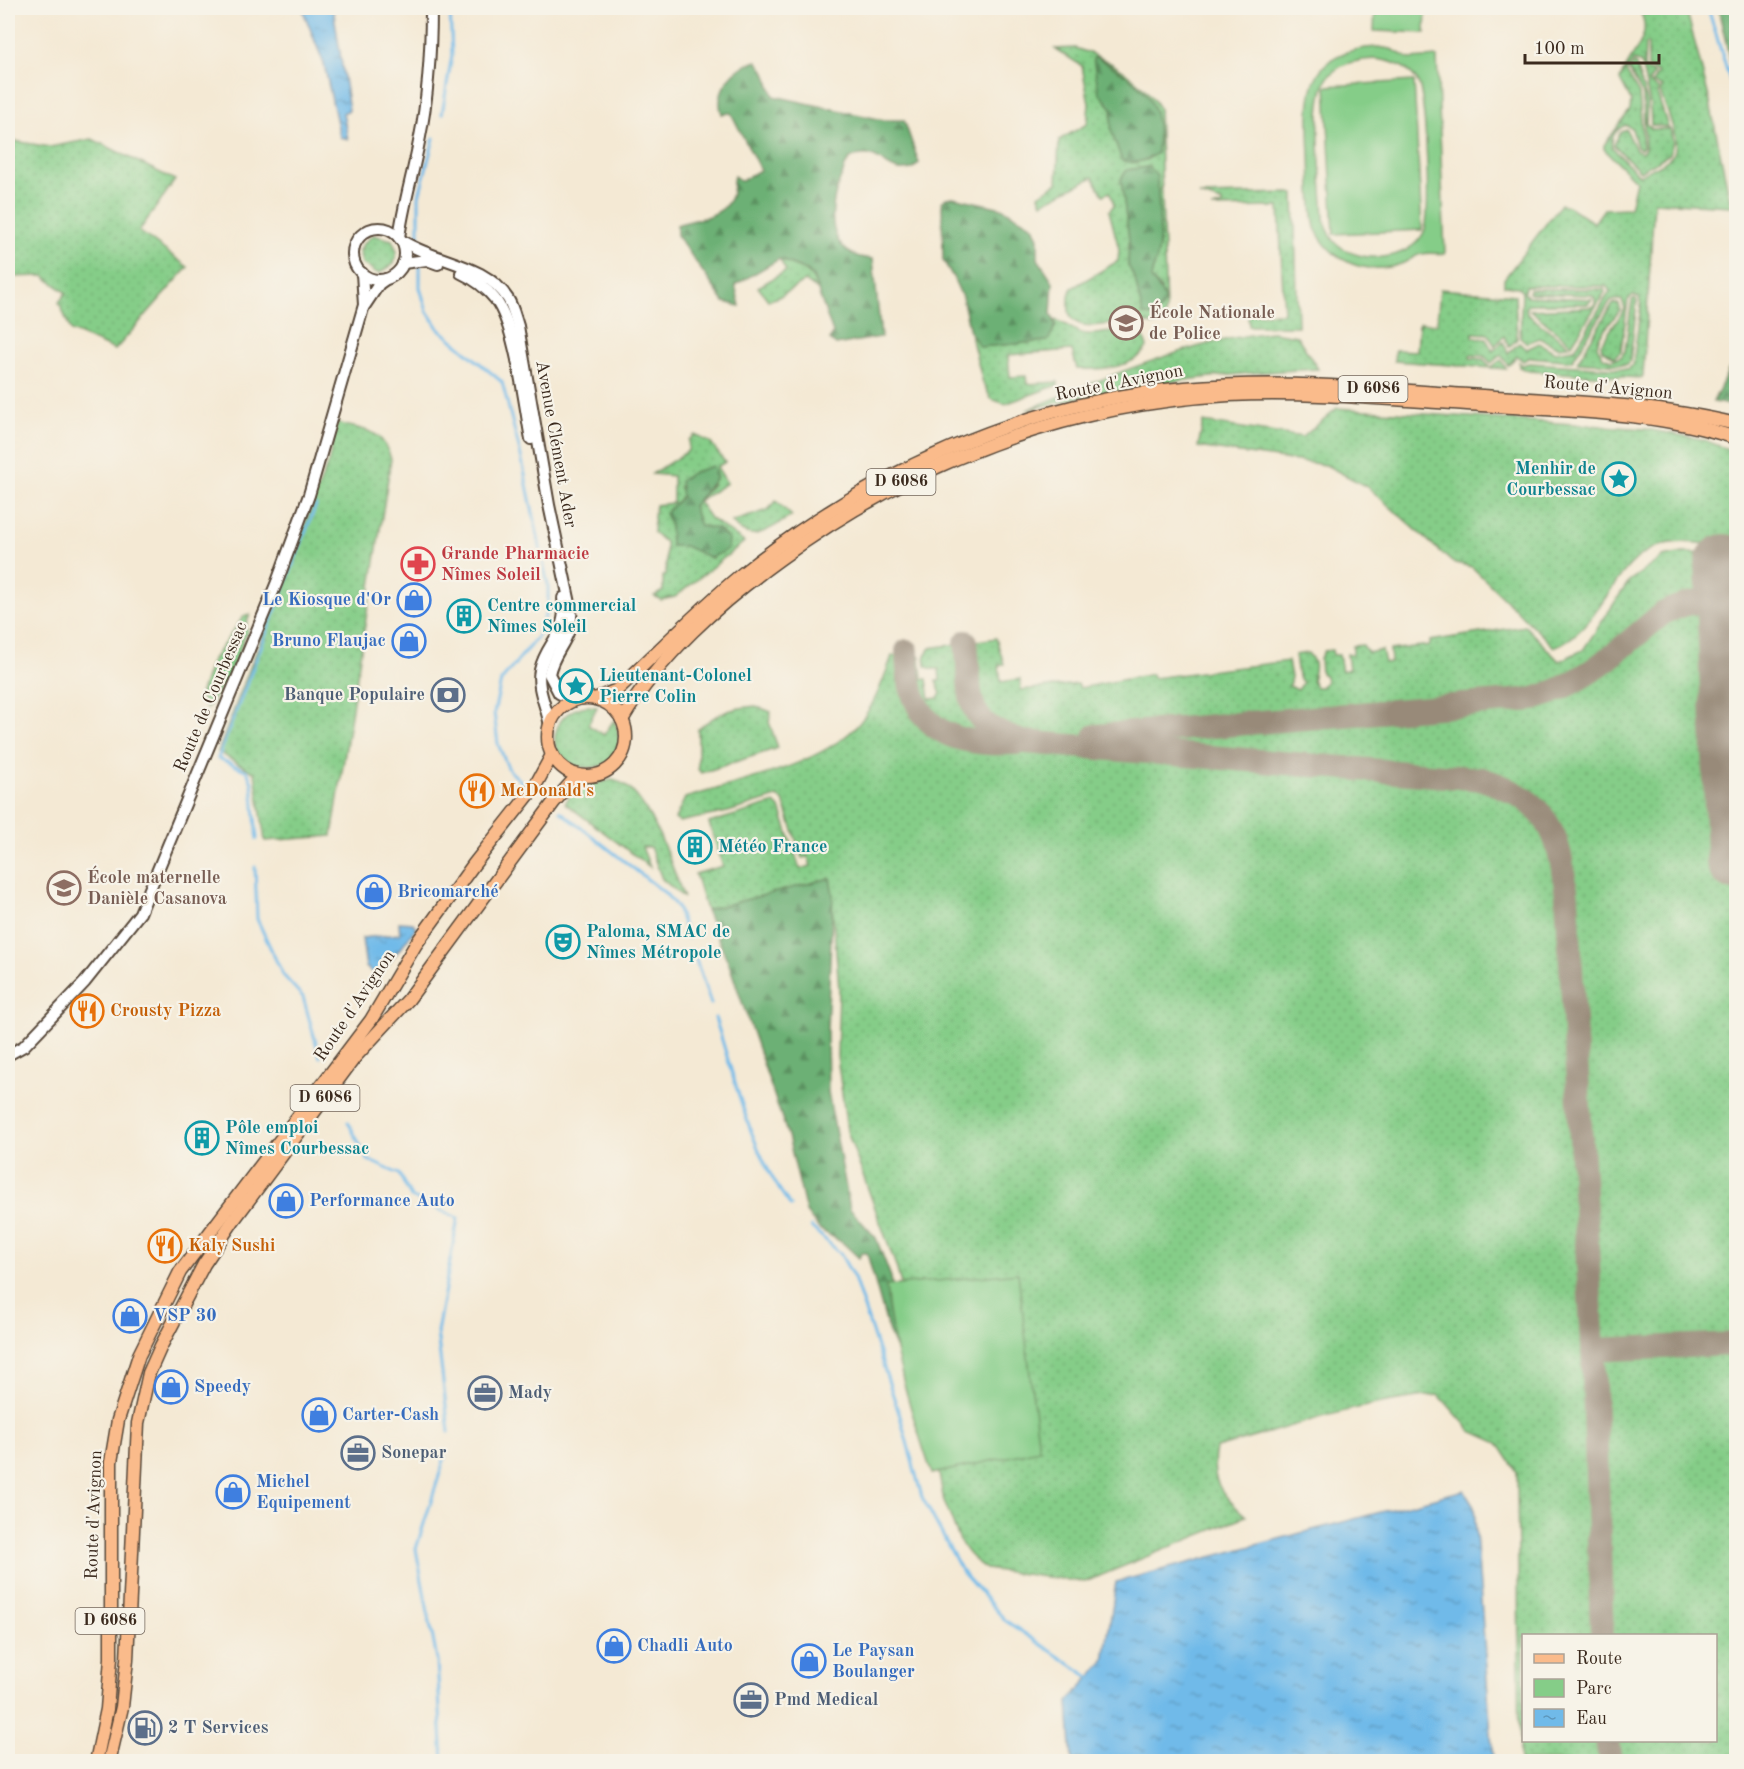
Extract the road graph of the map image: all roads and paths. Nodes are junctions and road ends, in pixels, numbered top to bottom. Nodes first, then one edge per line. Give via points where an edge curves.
1 (431, 8) edge
2 (396, 236) junction
3 (403, 263) junction
4 (362, 273) junction
5 (386, 279) junction
6 (364, 305) junction
7 (1737, 424) edge
8 (1737, 438) edge
9 (595, 699) junction
10 (574, 701) junction
11 (622, 720) junction
12 (550, 726) junction
13 (552, 755) junction
14 (578, 775) junction
15 (8, 1055) edge
16 (96, 1761) edge
17 (109, 1761) edge

1 - 2 street via 422,126
2 - 3 street via 404,248
2 - 4 street via 374,229 362,234 353,257
2 - 10 street, Avenue Clément Ader via 495,284 515,316 572,616 568,638 549,674 559,693
3 - 5 street
3 - 12 street, Avenue Clément Ader via 427,260 464,274 496,300 509,331 565,606 559,635 539,675
4 - 5 street via 369,278
4 - 6 street, Route de Courbessac
5 - 6 street, Route de Courbessac
6 - 15 street, Route de Courbessac via 309,495 277,582 140,913 85,982 24,1046
7 - 9 main road, Route d'Avignon / D 6086 via 1635,407 1309,385 1202,386 1100,401 1012,424 955,446 867,490 744,573 617,690
8 - 11 main road, Route d'Avignon / D 6086 via 1700,427 1641,418 1342,396 1198,398 1088,416 969,451 917,474 816,532 696,628 652,674
9 - 10 main road
9 - 11 main road via 606,703
10 - 12 main road via 559,710
11 - 14 main road via 626,742 616,764 594,776
12 - 13 main road
13 - 14 main road via 565,769
13 - 16 main road, Route d'Avignon / D 6086 via 534,788 416,944 371,1020 180,1272 139,1355 118,1420 111,1462 111,1658 107,1709
14 - 17 main road, Route d'Avignon / D 6086 via 408,1000 355,1057 233,1221 204,1264 161,1346 149,1374 138,1423 127,1660 122,1707

